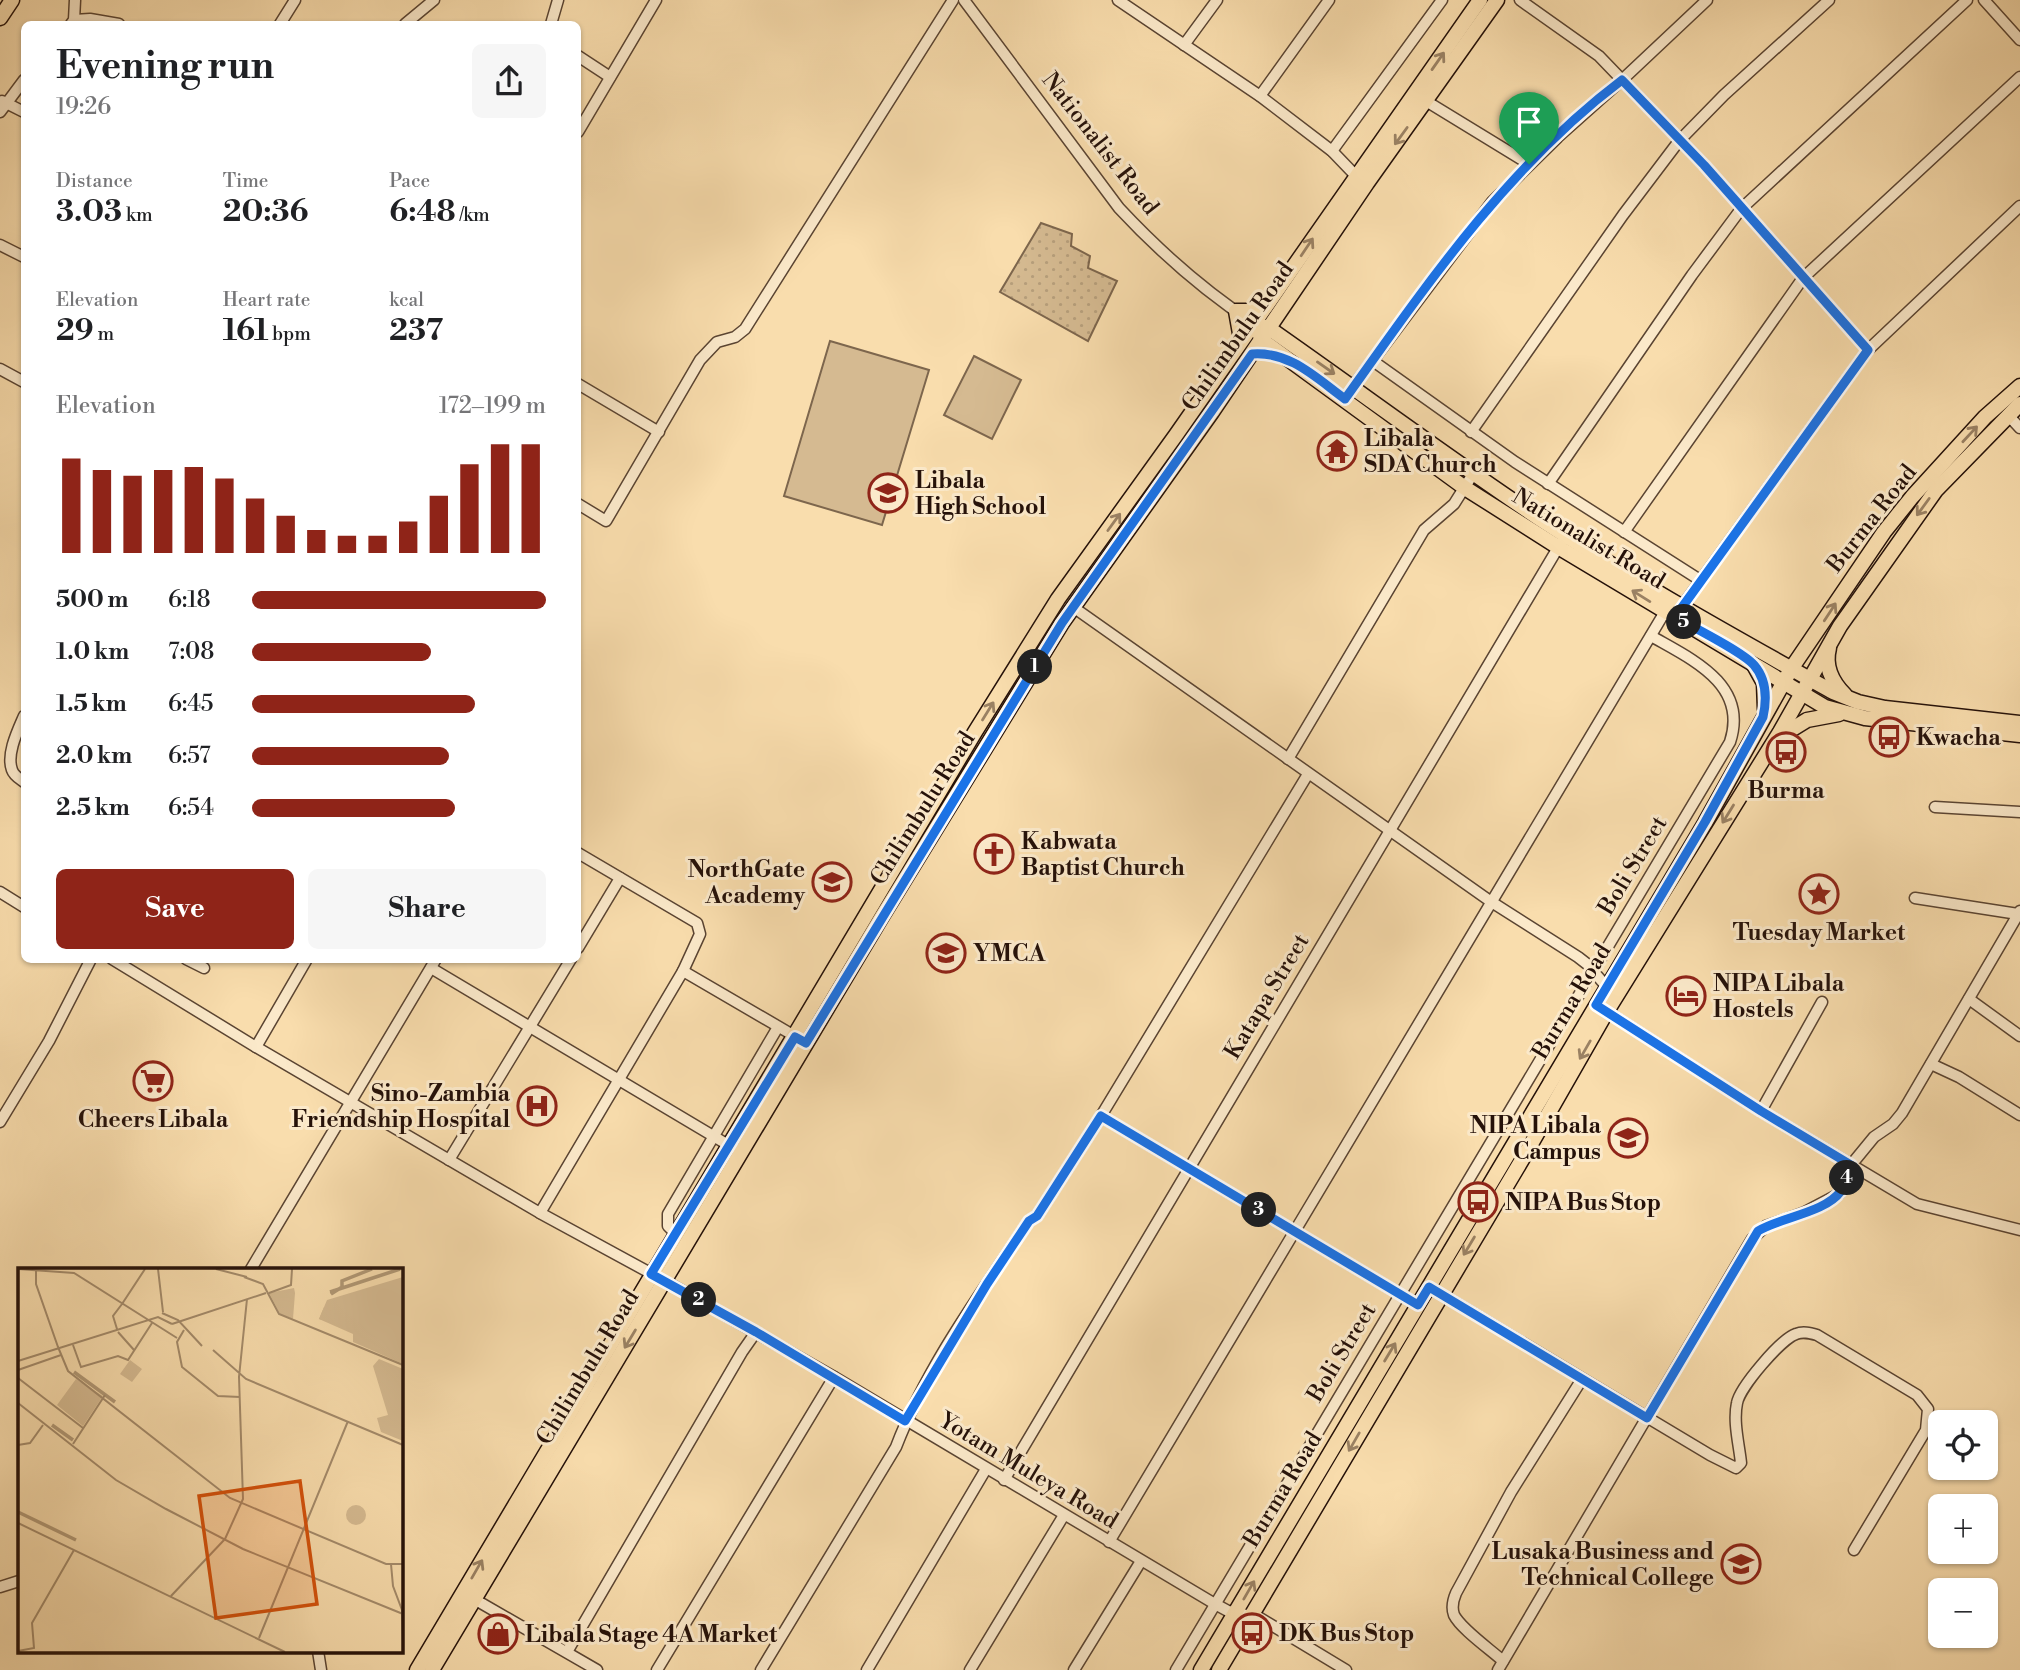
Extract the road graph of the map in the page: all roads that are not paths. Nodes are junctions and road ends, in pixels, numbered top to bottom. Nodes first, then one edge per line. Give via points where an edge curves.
1 (75, 0) edge
2 (295, 0) edge
3 (434, 0) edge
4 (558, 0) edge
5 (656, 0) edge
6 (953, 0) edge
7 (1118, 0) edge
8 (1217, 0) edge
9 (1329, 0) edge
10 (1442, 0) edge
11 (1480, 0) edge
12 (1497, 0) edge
13 (1520, 0) edge
14 (1829, 0) edge
15 (1967, 0) edge
16 (1984, 0) edge
17 (9, 1) edge
18 (1704, 1) edge
19 (967, 2) edge
20 (0, 18) edge
21 (72, 21) edge
22 (86, 21) edge
23 (104, 21) edge
24 (282, 21) edge
25 (409, 21) edge
26 (552, 21) edge
27 (2020, 40) edge
28 (1184, 45) junction
29 (581, 58) edge
30 (610, 77) junction
31 (2020, 77) edge
32 (1622, 80) junction
33 (21, 83) edge
34 (1260, 96) junction
35 (1426, 101) junction
36 (2, 105) edge
37 (21, 111) edge
38 (581, 127) edge
39 (1679, 141) junction
40 (1332, 151) junction
41 (1529, 164) junction
42 (1356, 176) junction
43 (2020, 206) edge
44 (1741, 209) junction
45 (0, 245) edge
46 (21, 256) edge
47 (1803, 278) junction
48 (1265, 307) junction
49 (1236, 311) junction
50 (1279, 315) junction
51 (1253, 323) junction
52 (1266, 334) junction
53 (1241, 339) junction
54 (1868, 350) junction
55 (1292, 352) junction
56 (1252, 354) junction
57 (1373, 361) junction
58 (0, 369) edge
59 (21, 380) edge
60 (581, 386) edge
61 (2020, 386) edge
62 (1349, 393) junction
63 (2020, 404) edge
64 (2008, 415) junction
65 (2020, 428) edge
66 (659, 432) junction
67 (1471, 432) junction
68 (1473, 474) junction
69 (1548, 484) junction
70 (1465, 488) junction
71 (581, 506) edge
72 (1624, 532) junction
73 (1562, 541) junction
74 (1700, 580) junction
75 (1073, 607) junction
76 (1674, 608) junction
77 (1651, 636) junction
78 (1830, 643) junction
79 (1807, 645) junction
80 (1758, 658) junction
81 (1791, 668) junction
82 (1810, 679) junction
83 (1783, 682) junction
84 (1802, 693) junction
85 (1852, 708) junction
86 (1763, 717) junction
87 (2020, 723) edge
88 (21, 724) edge
89 (2020, 734) edge
90 (1771, 746) junction
91 (1287, 759) junction
92 (1308, 774) junction
93 (21, 780) edge
94 (1935, 807) dead end
95 (2020, 813) edge
96 (1390, 831) junction
97 (581, 855) edge
98 (620, 878) junction
99 (0, 892) edge
100 (1916, 898) dead end
101 (1490, 901) junction
102 (21, 904) edge
103 (2019, 912) edge
104 (581, 943) edge
105 (89, 963) edge
106 (119, 963) edge
107 (194, 963) edge
108 (305, 963) edge
109 (569, 963) edge
110 (433, 964) edge
111 (204, 968) dead end
112 (683, 971) junction
113 (1594, 971) junction
114 (1606, 986) junction
115 (1969, 999) junction
116 (1822, 1002) dead end
117 (1602, 1008) junction
118 (530, 1027) junction
119 (778, 1027) junction
120 (2020, 1036) edge
121 (801, 1040) junction
122 (256, 1047) junction
123 (1931, 1065) junction
124 (618, 1079) junction
125 (350, 1102) junction
126 (1761, 1111) junction
127 (2020, 1115) edge
128 (1101, 1116) junction
129 (0, 1122) edge
130 (715, 1136) junction
131 (735, 1149) junction
132 (449, 1160) junction
133 (1851, 1165) junction
134 (1189, 1168) junction
135 (540, 1213) junction
136 (2020, 1230) edge
137 (1294, 1231) junction
138 (676, 1234) junction
139 (252, 1268) edge
140 (658, 1278) junction
141 (1435, 1290) junction
142 (1400, 1294) junction
143 (1418, 1305) junction
144 (756, 1332) junction
145 (834, 1377) junction
146 (1582, 1379) junction
147 (1647, 1418) junction
148 (905, 1421) junction
149 (986, 1469) junction
150 (1004, 1480) junction
151 (1064, 1515) junction
152 (1108, 1542) junction
153 (1854, 1550) dead end
154 (1141, 1561) junction
155 (18, 1581) edge
156 (0, 1587) edge
157 (474, 1599) junction
158 (1214, 1604) junction
159 (1236, 1613) junction
160 (1252, 1616) junction
161 (318, 1652) edge
162 (567, 1652) junction
163 (1501, 1665) edge
164 (321, 1670) edge
165 (417, 1670) edge
166 (432, 1670) edge
167 (597, 1670) edge
168 (657, 1670) edge
169 (761, 1670) edge
170 (867, 1670) edge
171 (970, 1670) edge
172 (1074, 1670) edge
173 (1175, 1670) edge
174 (1201, 1670) edge
175 (1219, 1670) edge
176 (1346, 1670) edge

1 - 21 street
2 - 24 street
3 - 25 street
4 - 26 street
5 - 30 street
6 - 66 street via 744,330 706,351
7 - 28 street
8 - 28 street
9 - 34 street
10 - 40 street
42 -> 11 main road, Chilimbulu Road
12 - 35 main road, Chilimbulu Road
13 - 32 street via 1599,56
14 - 39 street
15 - 44 street
16 - 27 street
17 - 20 main road
18 - 32 street
19 - 49 street, Nationalist Road via 1119,208 1191,278
22 - 23 street
28 - 34 street
29 - 30 street
30 - 38 street
31 - 47 street
32 - 39 street
32 - 41 street
33 - 36 street
34 - 40 street
35 - 41 street
35 -> 50 main road, Chilimbulu Road
36 - 37 street
39 - 44 street
39 - 67 street
40 - 42 street
41 - 57 street via 1478,218
48 -> 42 main road, Chilimbulu Road
43 - 54 street
44 - 47 street
44 - 69 street
45 - 46 street
47 - 54 street
47 - 72 street
48 - 49 main road
48 - 51 main road, Chilimbulu Road
49 - 51 street, Nationalist Road
49 - 53 main road
50 - 52 main road, Chilimbulu Road
50 - 55 main road via 1279,327
51 - 52 main road, Nationalist Road
51 - 53 main road, Chilimbulu Road
52 - 55 main road, Nationalist Road
52 - 56 main road, Chilimbulu Road
121 -> 53 main road, Chilimbulu Road via 969,741 1058,599
54 - 74 street
55 - 56 main road
55 - 62 main road, Nationalist Road
56 - 75 main road, Chilimbulu Road
57 - 62 street
57 - 67 street
58 - 59 street
60 - 66 street
79 -> 61 main road, Burma Road via 1912,497
62 - 68 main road, Nationalist Road
62 - 70 main road, Nationalist Road
63 - 64 main road, Burma Road
64 - 65 street
64 -> 78 main road, Burma Road via 1936,489
66 - 71 street via 606,521
67 - 69 street
68 - 70 street
68 - 73 main road, Nationalist Road
69 - 72 street
70 - 73 main road, Nationalist Road
70 - 91 street via 1424,530
72 - 74 street
73 - 76 main road, Nationalist Road
73 - 96 street, Katapa Street
74 - 76 street
75 - 91 street
75 - 121 main road, Chilimbulu Road
76 - 77 street
76 - 80 main road, Nationalist Road
77 - 101 street
77 - 113 street, Boli Street via 1718,680 1733,711 1733,731
78 - 82 main road, Burma Road
78 - 85 main road via 1831,676
79 - 80 main road via 1787,656
79 - 81 main road, Burma Road
80 - 81 main road, Nationalist Road
80 - 83 main road, Nationalist Road
80 - 86 main road via 1766,706
81 - 82 main road, Nationalist Road
81 - 83 main road, Burma Road
82 - 84 main road, Burma Road
82 - 85 main road, Nationalist Road
83 - 84 main road, Nationalist Road
83 - 86 main road, Burma Road
84 - 85 main road, Nationalist Road via 1825,706
84 - 90 main road, Burma Road
85 - 87 main road, Nationalist Road
85 - 89 main road, Nationalist Road
85 - 90 main road via 1807,720
86 - 114 main road, Burma Road
88 - 93 street via 11,766
90 -> 117 main road, Burma Road
91 - 92 street
92 - 96 street
92 - 128 street
94 - 95 street
96 - 101 street
96 - 134 street, Katapa Street
97 - 98 street
98 - 104 street
98 - 112 street via 699,926 700,938
99 - 102 street
100 - 103 street
101 - 113 street
101 - 137 street
103 - 115 street
105 - 129 street
106 - 122 street, Yotam Muleya Road
107 - 111 street
108 - 122 street
109 - 118 street
110 - 118 street
110 - 125 street
112 - 119 street
112 - 124 street
113 - 114 street
113 - 142 street, Boli Street
114 - 117 main road, Burma Road
115 - 120 street
115 - 123 street
116 - 126 street
117 - 126 street
117 - 141 main road, Burma Road
118 - 124 street
118 - 132 street
119 - 121 street
119 - 130 street
121 - 131 main road, Chilimbulu Road
122 - 125 street, Yotam Muleya Road
123 - 127 street
123 - 133 street via 1898,1119 1874,1137
124 - 130 street
124 - 135 street
125 - 132 street, Yotam Muleya Road
125 - 139 street
126 - 133 street
128 - 134 street
128 - 148 street via 987,1284
130 - 131 street
130 - 138 street via 668,1214 668,1226
131 - 138 main road, Chilimbulu Road
131 - 140 main road, Chilimbulu Road
132 - 135 street, Yotam Muleya Road
133 - 136 street via 1917,1204
133 - 147 street via 1839,1194 1758,1231
134 - 137 street
134 - 150 street, Katapa Street
135 - 140 street, Yotam Muleya Road
137 - 142 street
137 - 152 street
138 - 140 main road, Chilimbulu Road
140 - 144 street, Yotam Muleya Road
140 -> 157 main road, Chilimbulu Road
165 -> 140 main road, Chilimbulu Road
141 - 143 main road, Burma Road
141 - 146 street
141 -> 160 main road, Burma Road
142 - 143 street
142 - 158 street, Boli Street
159 -> 143 main road, Burma Road
144 - 145 street, Yotam Muleya Road
144 - 162 street
145 - 148 street, Yotam Muleya Road
145 - 168 street
146 - 147 street
146 - 163 street via 1511,1492 1452,1603 1460,1623
147 - 153 street via 1731,1466 1739,1466 1739,1394 1787,1339 1805,1332 1917,1395 1928,1409 1926,1430
147 - 163 street
148 - 149 street, Yotam Muleya Road
148 - 169 street via 895,1447
149 - 150 street, Yotam Muleya Road
149 - 170 street
150 - 151 street, Yotam Muleya Road
151 - 152 street, Yotam Muleya Road
151 - 171 street
152 - 154 street, Yotam Muleya Road
154 - 158 street, Yotam Muleya Road
154 - 172 street
155 - 156 street
157 - 162 street
157 - 166 main road, Chilimbulu Road
158 - 159 street, Yotam Muleya Road
158 - 173 street, Boli Street
159 - 160 street, Yotam Muleya Road
159 - 174 main road, Burma Road
160 - 175 main road, Burma Road
160 - 176 street, Yotam Muleya Road
161 - 164 street
162 - 167 street

